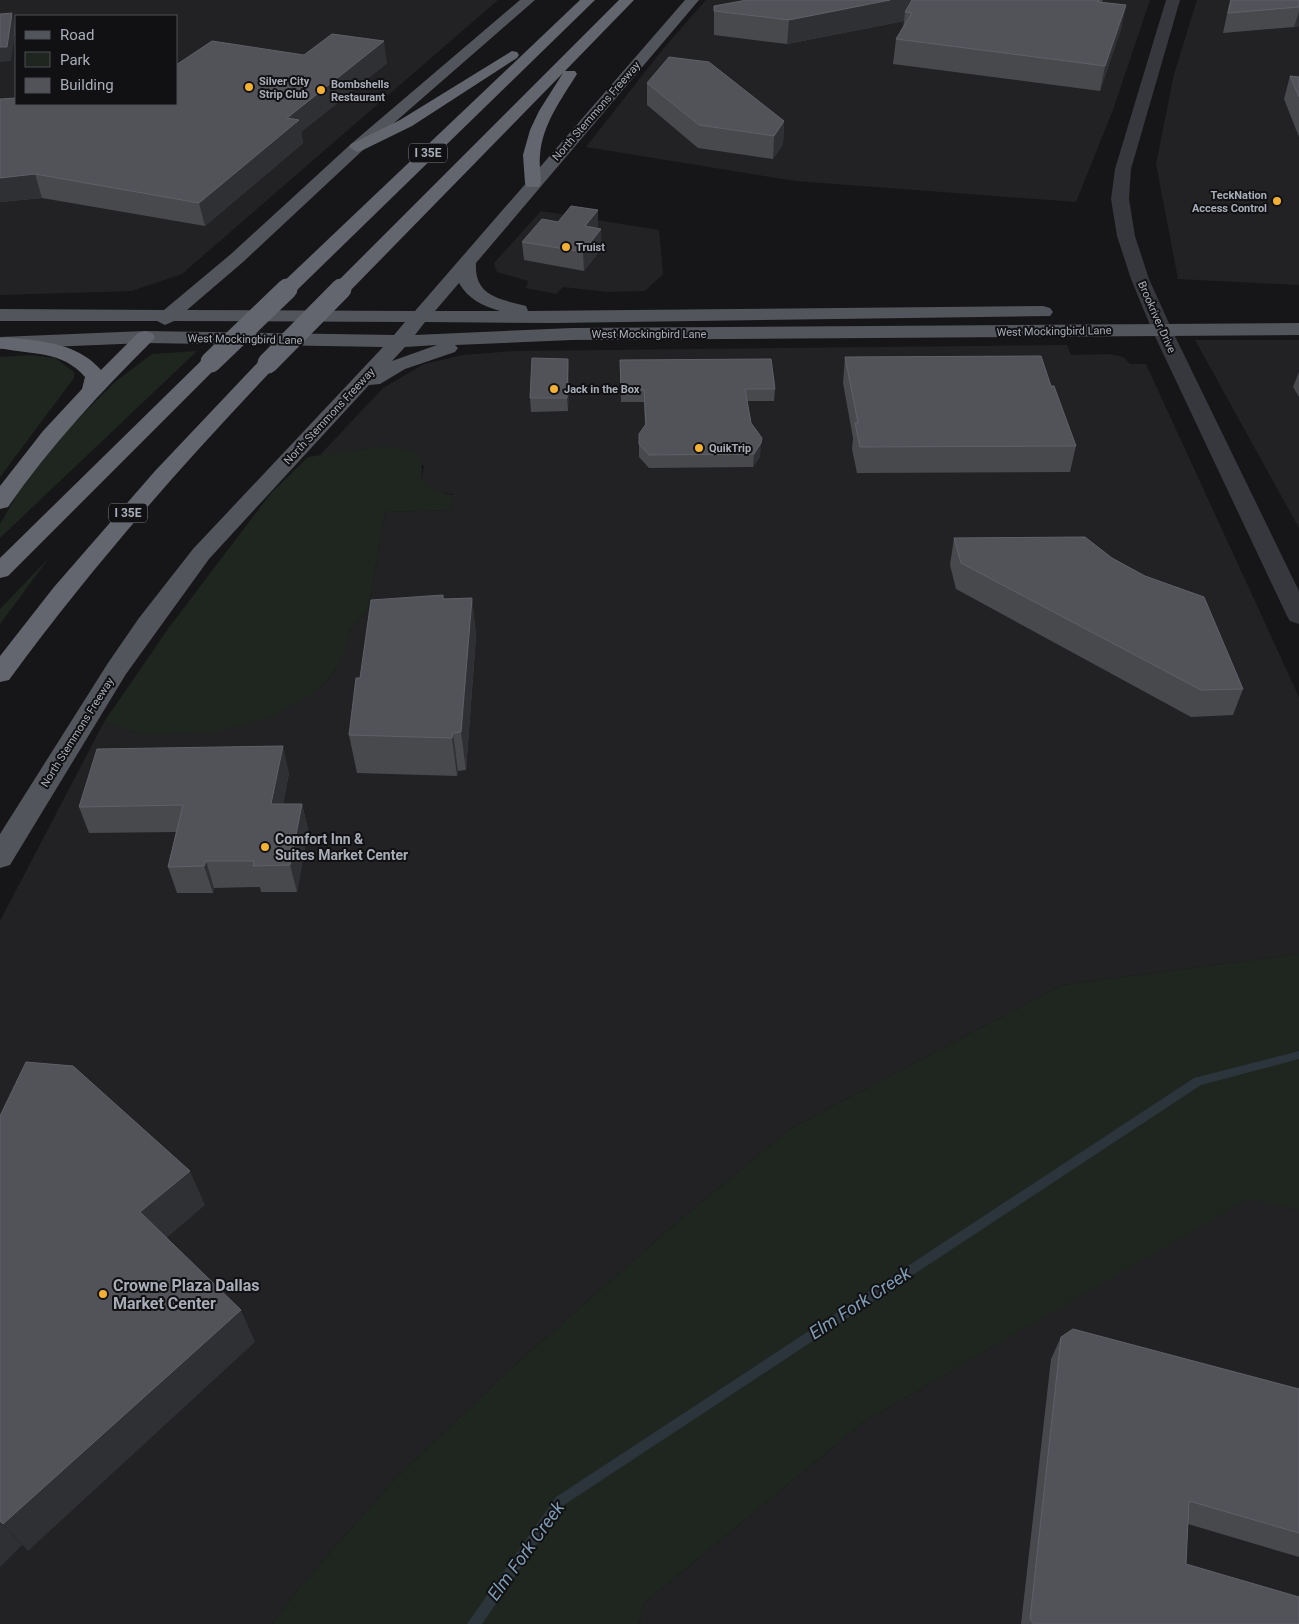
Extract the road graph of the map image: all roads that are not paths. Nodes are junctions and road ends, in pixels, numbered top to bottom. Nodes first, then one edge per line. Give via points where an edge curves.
1 (528, 0) edge
2 (588, 0) edge
3 (627, 0) edge
4 (692, 0) edge
5 (1173, 0) edge
6 (570, 18) junction
7 (596, 32) junction
8 (357, 147) junction
9 (533, 183) junction
10 (237, 258) junction
11 (467, 260) junction
12 (1064, 312) dead end
13 (1130, 312) dead end
14 (679, 314) junction
15 (6, 315) edge
16 (169, 315) junction
17 (63, 316) junction
18 (420, 316) junction
19 (555, 317) junction
20 (1163, 318) junction
21 (1299, 329) edge
22 (680, 334) junction
23 (145, 338) junction
24 (492, 338) junction
25 (1, 341) edge
26 (399, 341) junction
27 (92, 389) junction
28 (334, 409) junction
29 (0, 502) edge
30 (0, 571) edge
31 (1299, 616) edge
32 (0, 674) edge
33 (0, 857) edge

1 - 8 main road
2 - 6 highway, I 35E
3 - 7 highway, I 35E
4 - 9 main road, North Stemmons Freeway
5 - 20 street, Brookriver Drive via 1127,152 1120,199 1126,236 1140,279
6 - 8 highway via 406,123
6 - 30 highway, I 35E, bridge via 287,288
7 - 9 highway via 550,105 540,128 532,152
7 - 32 highway, I 35E, bridge via 268,363 141,498 92,554
8 - 10 main road
9 - 11 main road, North Stemmons Freeway
10 - 16 main road
10 - 17 main road via 160,296 119,308
11 - 18 main road, North Stemmons Freeway
11 - 19 main road via 467,281 480,295 506,308
12 - 14 main road, West Mockingbird Lane
13 - 20 main road, West Mockingbird Lane
14 - 19 main road, West Mockingbird Lane
14 - 22 main road
15 - 17 main road, West Mockingbird Lane
15 - 25 main road
16 - 17 main road, West Mockingbird Lane
16 - 18 main road, West Mockingbird Lane
16 - 23 main road
18 - 19 main road, West Mockingbird Lane
18 - 26 main road, North Stemmons Freeway
20 - 21 main road, West Mockingbird Lane
20 - 22 main road, West Mockingbird Lane
20 - 31 street, Brookriver Drive
22 - 24 main road, West Mockingbird Lane
23 - 25 main road, West Mockingbird Lane
23 - 26 main road, West Mockingbird Lane
23 - 27 highway
24 - 26 main road, West Mockingbird Lane
24 - 28 main road via 435,351 398,365
25 - 27 highway via 73,355 95,376
26 - 28 main road, North Stemmons Freeway
27 - 29 highway via 28,461
28 - 33 main road, North Stemmons Freeway via 201,554 148,624 26,811

